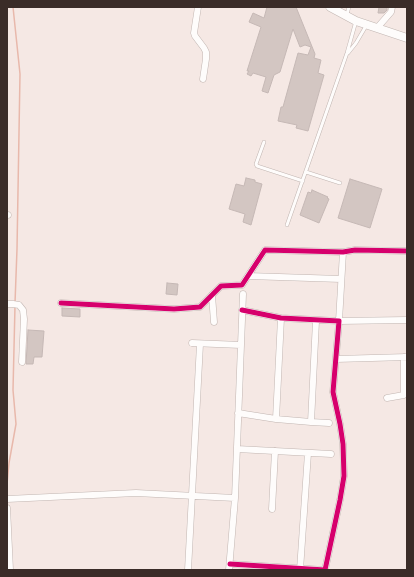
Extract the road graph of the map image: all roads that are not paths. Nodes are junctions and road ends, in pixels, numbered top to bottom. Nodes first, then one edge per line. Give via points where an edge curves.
1 (198, 7) edge
2 (330, 7) edge
3 (349, 7) edge
4 (392, 7) edge
5 (347, 16) junction
6 (356, 21) junction
7 (367, 25) junction
8 (377, 28) junction
9 (407, 38) edge
10 (347, 53) junction
11 (203, 79) dead end
12 (264, 142) dead end
13 (306, 172) junction
14 (303, 181) junction
15 (340, 183) dead end
16 (287, 225) dead end
17 (407, 251) edge
18 (343, 252) junction
19 (248, 276) junction
20 (341, 279) junction
21 (243, 294) dead end
22 (212, 295) junction
23 (61, 303) dead end
24 (13, 304) edge
25 (242, 310) junction
26 (282, 318) junction
27 (407, 320) edge
28 (316, 321) junction
29 (339, 321) junction
30 (214, 322) dead end
31 (192, 343) dead end
32 (200, 344) junction
33 (241, 346) junction
34 (405, 357) edge
35 (336, 359) junction
36 (22, 362) dead end
37 (387, 398) dead end
38 (238, 413) junction
39 (276, 419) junction
40 (311, 422) junction
41 (329, 423) dead end
42 (237, 449) junction
43 (275, 451) junction
44 (308, 453) junction
45 (331, 454) dead end
46 (192, 496) junction
47 (235, 498) junction
48 (7, 499) edge
49 (7, 508) edge
50 (272, 509) dead end
51 (230, 567) edge
52 (300, 569) edge
53 (10, 570) edge
54 (188, 570) edge

1 - 11 street via 194,33 206,52
2 - 5 street
3 - 5 lane
4 - 8 street via 391,12
5 - 6 street
6 - 7 street
6 - 10 lane
7 - 8 street
7 - 10 lane
8 - 9 street
10 - 13 lane
12 - 14 lane via 257,166
13 - 14 lane
13 - 15 lane
14 - 16 lane
17 - 18 street
18 - 19 street via 265,250
18 - 20 street
19 - 20 street
19 - 22 street via 242,285 221,286
20 - 29 street
21 - 25 street
22 - 23 street via 200,307 174,309
22 - 30 street
24 - 36 street via 23,310
25 - 26 street
25 - 33 street
26 - 28 street
26 - 39 street
27 - 29 street
28 - 29 street
28 - 40 street
29 - 35 street
31 - 32 street
32 - 33 street
32 - 46 street
33 - 38 street
34 - 35 street
34 - 37 street via 404,395
35 - 52 street via 333,392 343,444 342,492 325,570
38 - 39 street
38 - 42 street
39 - 40 street
40 - 41 street
42 - 43 street
42 - 47 street
43 - 44 street
43 - 50 street
44 - 45 street
44 - 52 street
46 - 47 street
46 - 48 street via 136,493
46 - 54 street
47 - 51 street
49 - 53 street
51 - 52 street

